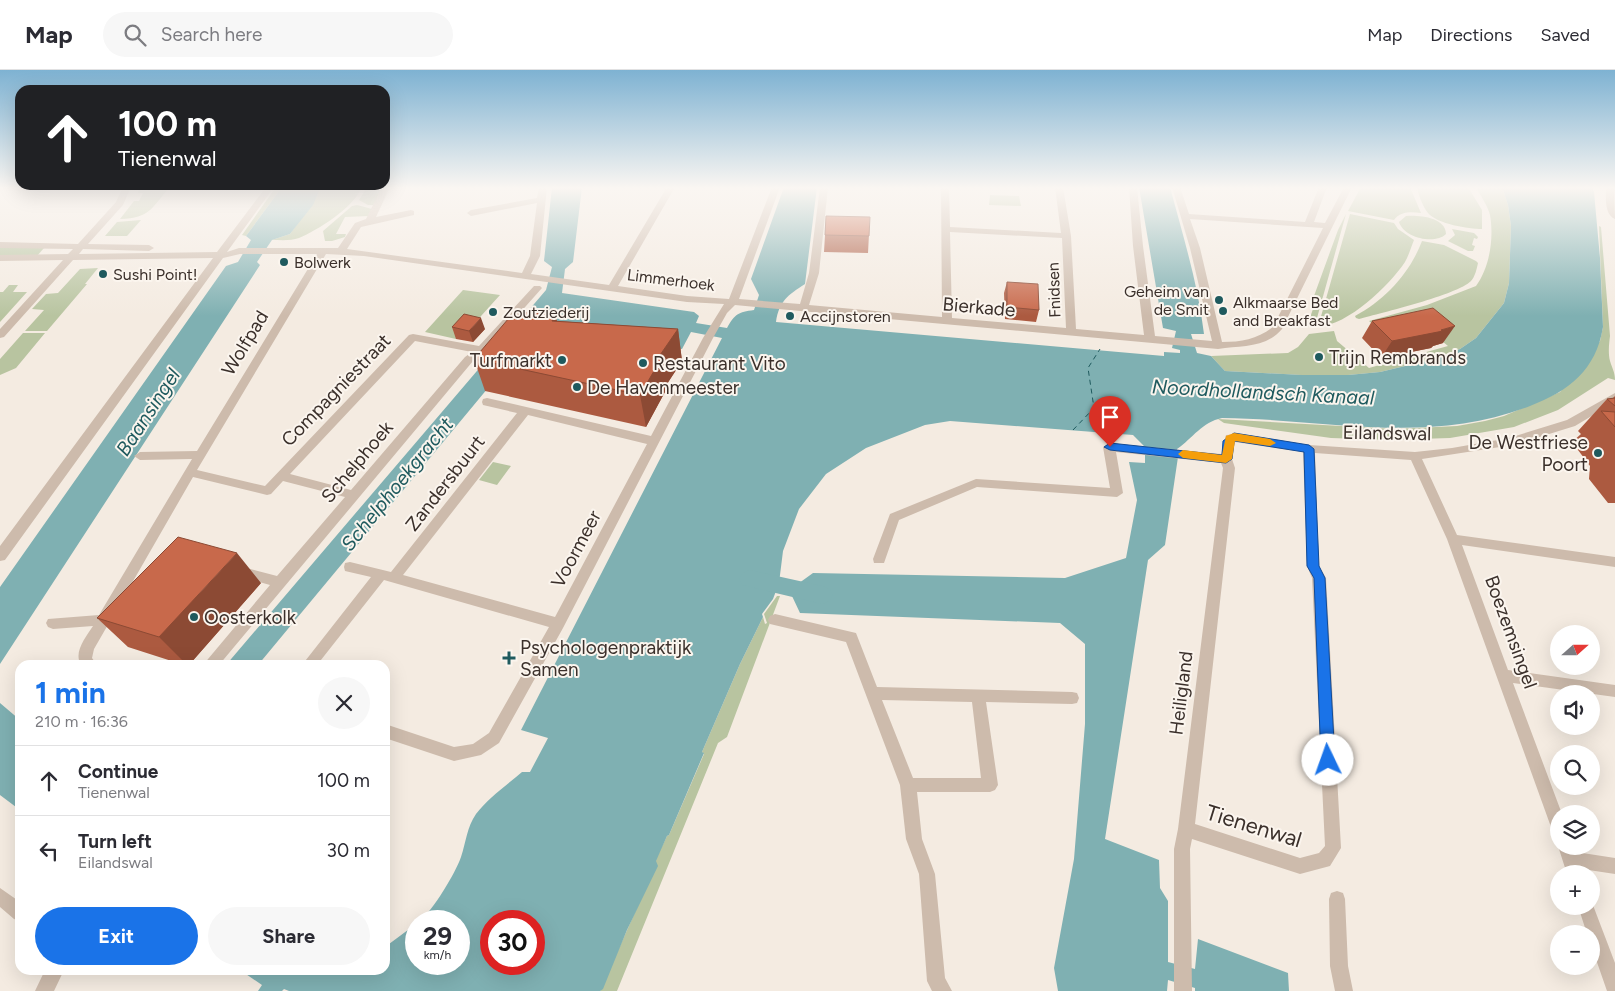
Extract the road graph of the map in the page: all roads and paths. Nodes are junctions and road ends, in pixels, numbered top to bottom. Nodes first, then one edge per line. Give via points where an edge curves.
1 (946, 229) edge
2 (96, 230) edge
3 (238, 230) edge
4 (355, 230) edge
5 (538, 230) edge
6 (646, 230) edge
7 (760, 230) edge
8 (819, 230) edge
9 (963, 230) edge
10 (1065, 230) edge
11 (1137, 230) edge
12 (1189, 230) edge
13 (1325, 230) edge
14 (1066, 236) junction
15 (0, 245) edge
16 (82, 246) junction
17 (222, 251) junction
18 (323, 251) junction
19 (341, 251) junction
20 (0, 258) edge
21 (70, 260) junction
22 (526, 275) junction
23 (540, 283) junction
24 (612, 288) junction
25 (732, 302) junction
26 (784, 305) joint
27 (804, 307) junction
28 (947, 321) junction
29 (1071, 332) junction
30 (0, 335) edge
31 (1150, 340) junction
32 (1218, 346) junction
33 (481, 350) junction
34 (1615, 396) edge
35 (487, 402) dead end
36 (1602, 404) junction
37 (525, 411) junction
38 (1615, 413) edge
39 (653, 441) junction
40 (1309, 449) junction
41 (200, 455) junction
42 (140, 456) dead end
43 (1415, 456) junction
44 (1226, 459) junction
45 (190, 472) junction
46 (280, 476) junction
47 (353, 495) junction
48 (1454, 539) junction
49 (0, 556) edge
50 (879, 559) dead end
51 (1615, 562) edge
52 (350, 567) dead end
53 (228, 568) edge
54 (387, 576) junction
55 (280, 582) junction
56 (103, 620) junction
57 (776, 620) dead end
58 (53, 622) dead end
59 (558, 624) junction
60 (85, 660) edge
61 (214, 660) edge
62 (313, 660) edge
63 (1504, 676) junction
64 (1615, 691) edge
65 (872, 693) junction
66 (978, 695) junction
67 (1072, 698) dead end
68 (390, 733) edge
69 (908, 785) junction
70 (1551, 805) edge
71 (1186, 829) junction
72 (1570, 860) edge
73 (1615, 866) edge
74 (0, 896) edge
75 (1337, 899) dead end
76 (15, 909) edge
77 (1589, 915) edge
78 (52, 975) edge
79 (1615, 988) edge
80 (44, 991) edge
81 (943, 991) edge
82 (1183, 991) edge
83 (1344, 991) edge

1 - 28 street
2 - 16 street
3 - 17 street
4 - 19 street
5 - 22 street via 535,256
6 - 24 street, Limmerhoek
7 - 25 street
8 - 27 street via 814,273
9 - 14 street
10 - 14 street, Fnidsen
11 - 31 street
12 - 32 street
13 - 32 street via 1277,329 1256,342
14 - 29 street, Fnidsen
15 - 16 street
16 - 17 street
16 - 21 street
17 - 18 street via 229,255 239,251
17 - 21 street
17 - 49 street
18 - 19 street
18 - 41 street, Wolfpad
19 - 22 street
20 - 21 street
21 - 30 street
22 - 23 street
23 - 24 street via 571,282
23 - 33 street, Schelphoek
24 - 25 street, Limmerhoek
25 - 26 street, Limmerhoek
25 - 39 street, Voormeer via 708,338
26 - 27 street, Bierkade
27 - 28 street, Bierkade
28 - 29 street, Bierkade
29 - 31 street, Bierkade
31 - 32 street, Bierkade
33 - 46 street, Compagniestraat via 413,337
33 - 47 street, Schelphoek via 469,359
34 - 36 street, Eilandswal
35 - 37 street
36 - 38 street
36 - 43 street, Eilandswal via 1571,423 1509,442
37 - 39 street
37 - 54 street, Zandersbuurt
39 - 59 street, Voormeer
40 - 43 street, Eilandswal
40 - 44 street, Eilandswal via 1234,437 1228,441
40 - 71 street, Tienenwal via 1313,566 1320,578 1333,848 1324,860 1300,866
41 - 42 street
41 - 45 street, Wolfpad
43 - 48 street, Boezemsingel
44 - 50 street via 1110,447 1117,493 976,483 894,517
44 - 71 street, Heiligland via 1229,468
45 - 46 street, Compagniestraat via 267,491
45 - 56 street, Wolfpad
46 - 47 street, Compagniestraat
47 - 55 street, Schelphoek
48 - 51 street
48 - 63 street, Boezemsingel
52 - 54 street
53 - 55 street
54 - 59 street
54 - 62 street, Zandersbuurt
55 - 61 street, Schelphoek
56 - 58 street
56 - 60 street, Wolfpad
57 - 65 street via 851,637
59 - 68 street, Voormeer via 494,738 476,750 454,754
63 - 64 street
63 - 70 street, Boezemsingel
65 - 66 street
65 - 69 street
66 - 67 street
66 - 69 street via 990,785
69 - 81 street via 914,839 927,874 936,981
71 - 82 street, Heiligland via 1182,849
72 - 73 street
74 - 76 street
75 - 83 street via 1339,966
77 - 79 street
78 - 80 street

